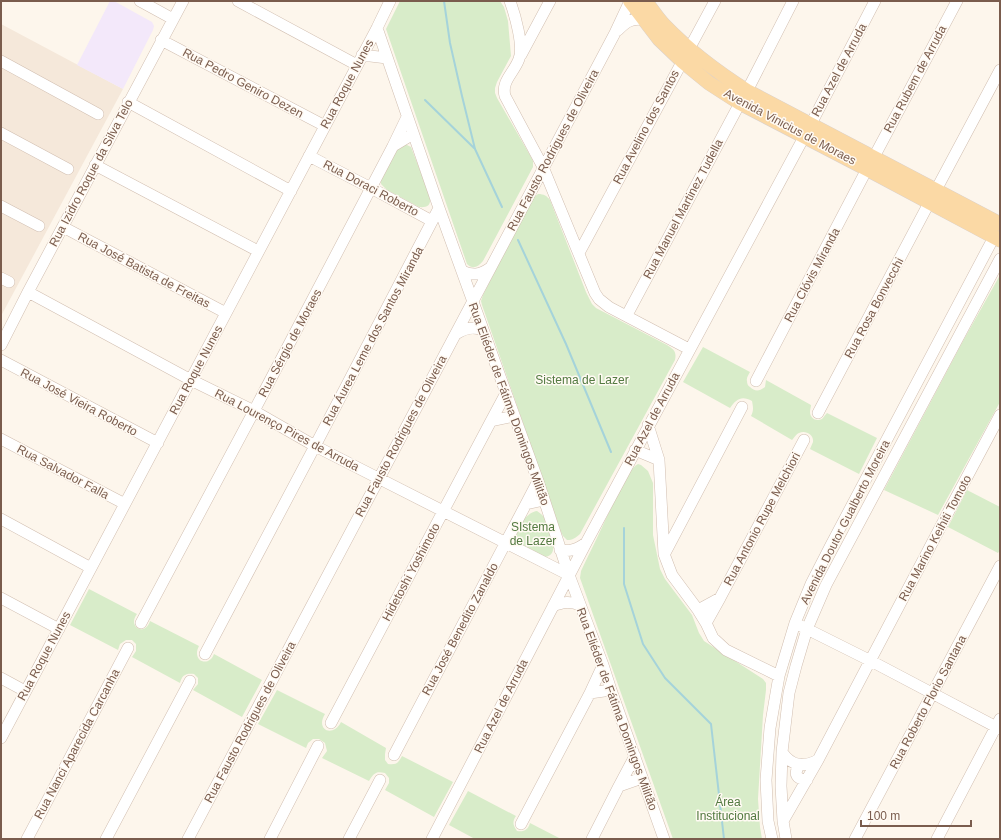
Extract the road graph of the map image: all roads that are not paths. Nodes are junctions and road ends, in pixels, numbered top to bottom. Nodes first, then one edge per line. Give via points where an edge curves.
1 (140, 1) edge
2 (182, 1) edge
3 (238, 1) edge
4 (510, 1) edge
5 (550, 1) edge
6 (630, 1) edge
7 (645, 1) edge
8 (715, 1) edge
9 (793, 1) edge
10 (875, 1) edge
11 (957, 1) edge
12 (388, 2) edge
13 (173, 18) junction
14 (643, 19) junction
15 (377, 28) junction
16 (615, 33) junction
17 (161, 40) junction
18 (686, 55) junction
19 (387, 58) junction
20 (359, 60) junction
21 (519, 60) junction
22 (1, 61) edge
23 (1000, 70) edge
24 (747, 91) junction
25 (128, 102) junction
26 (740, 103) junction
27 (98, 114) dead end
28 (408, 117) junction
29 (811, 124) junction
30 (325, 126) junction
31 (1, 133) edge
32 (413, 134) junction
33 (804, 136) junction
34 (393, 146) junction
35 (309, 156) junction
36 (870, 163) junction
37 (95, 165) junction
38 (543, 167) junction
39 (68, 169) dead end
40 (371, 188) junction
41 (291, 190) junction
42 (932, 197) junction
43 (1, 206) edge
44 (439, 208) junction
45 (432, 221) junction
46 (1000, 224) edge
47 (39, 226) dead end
48 (63, 227) junction
49 (427, 232) junction
50 (998, 235) edge
51 (449, 236) junction
52 (258, 251) junction
53 (579, 253) junction
54 (1000, 259) edge
55 (490, 268) junction
56 (462, 271) junction
57 (28, 292) junction
58 (473, 301) junction
59 (226, 313) junction
60 (626, 315) junction
61 (483, 330) junction
62 (456, 334) junction
63 (1, 345) edge
64 (689, 349) junction
65 (1, 360) edge
66 (191, 380) junction
67 (756, 381) dead end
68 (506, 393) junction
69 (742, 407) dead end
70 (254, 412) junction
71 (818, 413) dead end
72 (1000, 415) edge
73 (514, 416) junction
74 (491, 421) junction
75 (648, 425) junction
76 (1, 439) edge
77 (804, 440) dead end
78 (158, 443) junction
79 (315, 446) junction
80 (635, 450) junction
81 (658, 460) junction
82 (379, 479) junction
83 (538, 482) junction
84 (544, 500) junction
85 (125, 504) junction
86 (526, 504) junction
87 (687, 511) junction
88 (443, 512) junction
89 (1, 519) edge
90 (663, 526) junction
91 (677, 530) junction
92 (505, 543) junction
93 (586, 543) junction
94 (560, 550) junction
95 (664, 554) junction
96 (1000, 566) edge
97 (91, 568) junction
98 (569, 576) junction
99 (1, 598) edge
100 (720, 598) junction
101 (580, 605) junction
102 (553, 606) junction
103 (698, 610) junction
104 (141, 623) dead end
105 (706, 623) junction
106 (795, 623) junction
107 (59, 629) junction
108 (807, 629) junction
109 (128, 648) dead end
110 (205, 654) dead end
111 (871, 661) junction
112 (603, 665) junction
113 (778, 676) junction
114 (1, 678) edge
115 (190, 681) dead end
116 (611, 690) junction
117 (26, 691) junction
118 (590, 693) junction
119 (933, 693) junction
120 (331, 723) dead end
121 (999, 725) edge
122 (1, 738) edge
123 (318, 746) dead end
124 (782, 752) junction
125 (394, 755) dead end
126 (635, 756) junction
127 (818, 760) junction
128 (800, 764) junction
129 (642, 778) junction
130 (380, 780) dead end
131 (807, 780) junction
132 (619, 786) junction
133 (783, 821) junction
134 (521, 824) dead end
135 (27, 839) edge
136 (106, 839) edge
137 (188, 839) edge
138 (270, 839) edge
139 (349, 839) edge
140 (432, 839) edge
141 (592, 839) edge
142 (664, 839) edge
143 (772, 839) edge
144 (786, 839) edge
145 (855, 839) edge
146 (936, 839) edge

1 - 13 street
2 - 13 street, Rua Izidro Roque da Silva Telo
3 - 20 street
4 - 21 street via 519,38
5 - 21 street
6 - 14 main road, Avenida Vinicius de Moraes
6 - 16 street, Rua Fausto Rodrigues de Oliveira
7 - 18 main road, Avenida Vinicius de Moraes
8 - 18 street, Rua Avelino dos Santos
9 - 24 street
10 - 29 street, Rua Azel de Arruda
11 - 36 street, Rua Rubem de Arruda
12 - 15 street, Rua Roque Nunes
13 - 17 street, Rua Izidro Roque da Silva Telo
14 - 16 street, Rua Fausto Rodrigues de Oliveira via 630,20
14 - 18 main road, Avenida Vinicius de Moraes via 659,39
15 - 19 street, Rua Eliéder de Fátima Domingos Militão
15 - 20 street, Rua Roque Nunes
16 - 38 street, Rua Fausto Rodrigues de Oliveira
17 - 25 street, Rua Izidro Roque da Silva Telo
17 - 30 street, Rua Pedro Geniro Dezen
18 - 24 main road, Avenida Vinicius de Moraes
18 - 26 main road, Avenida Vinicius de Moraes via 709,83
18 - 53 street, Rua Avelino dos Santos
19 - 20 street
19 - 28 street, Rua Eliéder de Fátima Domingos Militão
20 - 30 street, Rua Roque Nunes
21 - 38 street via 505,84 505,96
22 - 27 street
23 - 42 street, Rua Rosa Bonvecchi
24 - 29 main road, Avenida Vinicius de Moraes
25 - 37 street, Rua Izidro Roque da Silva Telo
25 - 41 street
26 - 33 main road, Avenida Vinicius de Moraes
26 - 60 street, Rua Manuel Martinez Tudella
28 - 32 street, Rua Eliéder de Fátima Domingos Militão
28 - 34 street, Rua Sérgio de Moraes
29 - 33 street, Rua Azel de Arruda
29 - 36 main road, Avenida Vinicius de Moraes
30 - 35 street, Rua Roque Nunes
31 - 39 street
32 - 34 street
32 - 44 street, Rua Eliéder de Fátima Domingos Militão
33 - 36 main road, Avenida Vinicius de Moraes
33 - 64 street, Rua Azel de Arruda
34 - 40 street, Rua Sérgio de Moraes
35 - 40 street, Rua Doraci Roberto
35 - 41 street, Rua Roque Nunes
36 - 42 main road, Avenida Vinicius de Moraes
36 - 67 street, Rua Clóvis Miranda
37 - 48 street, Rua Izidro Roque da Silva Telo
37 - 52 street
38 - 53 street
38 - 55 street, Rua Fausto Rodrigues de Oliveira
40 - 45 street, Rua Doraci Roberto
40 - 70 street, Rua Sérgio de Moraes
41 - 52 street, Rua Roque Nunes
42 - 46 main road, Avenida Vinicius de Moraes
42 - 50 main road, Avenida Vinicius de Moraes
42 - 71 street, Rua Rosa Bonvecchi
43 - 47 street
44 - 45 street, Rua Áurea Leme dos Santos Miranda
44 - 51 street, Rua Eliéder de Fátima Domingos Militão
45 - 49 street, Rua Áurea Leme dos Santos Miranda
48 - 57 street, Rua Izidro Roque da Silva Telo
48 - 59 street, Rua José Batista de Freitas
49 - 51 street
49 - 79 street, Rua Áurea Leme dos Santos Miranda
50 - 106 street, Avenida Doutor Gualberto Moreira via 831,545
51 - 56 street, Rua Eliéder de Fátima Domingos Militão
52 - 59 street, Rua Roque Nunes
53 - 60 street via 599,300
54 - 108 street, Avenida Doutor Gualberto Moreira via 826,585
55 - 56 street via 470,275
55 - 58 street, Rua Fausto Rodrigues de Oliveira
56 - 58 street, Rua Eliéder de Fátima Domingos Militão
57 - 63 street, Rua Izidro Roque da Silva Telo
57 - 66 street, Rua Lourenço Pires de Arruda
58 - 61 street, Rua Eliéder de Fátima Domingos Militão
58 - 62 street, Rua Fausto Rodrigues de Oliveira
59 - 66 street, Rua Roque Nunes
60 - 64 street
61 - 62 street via 470,327
61 - 68 street, Rua Eliéder de Fátima Domingos Militão
62 - 82 street, Rua Fausto Rodrigues de Oliveira
64 - 75 street, Rua Azel de Arruda
65 - 78 street, Rua José Vieira Roberto
66 - 70 street, Rua Lourenço Pires de Arruda
66 - 78 street, Rua Roque Nunes
68 - 73 street, Rua Eliéder de Fátima Domingos Militão
68 - 74 street, Hidetoshi Yoshimoto
69 - 87 street
70 - 79 street, Rua Lourenço Pires de Arruda
70 - 104 street, Rua Sérgio de Moraes
72 - 111 street, Rua Marino Keihiti Tomoto
73 - 74 street
73 - 83 street, Rua Eliéder de Fátima Domingos Militão
74 - 88 street, Hidetoshi Yoshimoto
75 - 80 street, Rua Azel de Arruda
75 - 81 street
76 - 85 street, Rua Salvador Falla
77 - 100 street, Rua Antonio Rupe Melchiori
78 - 85 street, Rua Roque Nunes
79 - 82 street, Rua Lourenço Pires de Arruda
79 - 110 street, Rua Áurea Leme dos Santos Miranda
80 - 81 street
80 - 93 street, Rua Azel de Arruda
81 - 90 street
82 - 88 street, Rua Lourenço Pires de Arruda
82 - 137 street, Rua Fausto Rodrigues de Oliveira
83 - 84 street, Rua Eliéder de Fátima Domingos Militão
83 - 86 street, Rua José Benedito Zanaldo
84 - 86 street
84 - 94 street, Rua Eliéder de Fátima Domingos Militão
85 - 97 street, Rua Roque Nunes
86 - 92 street, Rua José Benedito Zanaldo
87 - 90 street
87 - 91 street
88 - 92 street, Rua Lourenço Pires de Arruda
88 - 120 street, Hidetoshi Yoshimoto
89 - 97 street
90 - 91 street via 667,532
90 - 95 street
91 - 95 street
92 - 98 street, Rua Lourenço Pires de Arruda
92 - 125 street, Rua José Benedito Zanaldo
93 - 94 street via 573,550
93 - 98 street, Rua Azel de Arruda
94 - 98 street, Rua Eliéder de Fátima Domingos Militão
95 - 103 street via 672,575
96 - 119 street, Rua Roberto Florio Santana
97 - 107 street, Rua Roque Nunes
98 - 101 street, Rua Eliéder de Fátima Domingos Militão
98 - 102 street, Rua Azel de Arruda
99 - 107 street
100 - 103 street, Rua Antonio Rupe Melchiori
100 - 105 street, Rua Antonio Rupe Melchiori
101 - 102 street via 568,602
101 - 112 street, Rua Eliéder de Fátima Domingos Militão
102 - 140 street, Rua Azel de Arruda
103 - 105 street
105 - 113 street via 713,638 726,650
106 - 108 street
106 - 113 street, Avenida Doutor Gualberto Moreira
107 - 117 street, Rua Roque Nunes
108 - 111 street
108 - 124 street, Avenida Doutor Gualberto Moreira via 789,693
109 - 135 street, Rua Nanci Aparecida Carcanha
111 - 119 street
111 - 127 street, Rua Marino Keihiti Tomoto
112 - 116 street, Rua Eliéder de Fátima Domingos Militão
112 - 118 street
113 - 143 street, Avenida Doutor Gualberto Moreira via 766,780 768,822
114 - 117 street
115 - 136 street
116 - 118 street
116 - 126 street, Rua Eliéder de Fátima Domingos Militão
117 - 122 street, Rua Roque Nunes
118 - 134 street
119 - 121 street
119 - 145 street, Rua Roberto Florio Santana
121 - 146 street
123 - 138 street
124 - 128 street via 791,761
124 - 133 street, Avenida Doutor Gualberto Moreira
126 - 129 street, Rua Eliéder de Fátima Domingos Militão
126 - 132 street
127 - 128 street via 810,764
127 - 131 street, Rua Marino Keihiti Tomoto
128 - 131 street via 796,774 798,778
129 - 132 street
129 - 142 street, Rua Eliéder de Fátima Domingos Militão
130 - 139 street
131 - 133 street, Rua Marino Keihiti Tomoto
132 - 141 street
133 - 144 street, Avenida Doutor Gualberto Moreira

